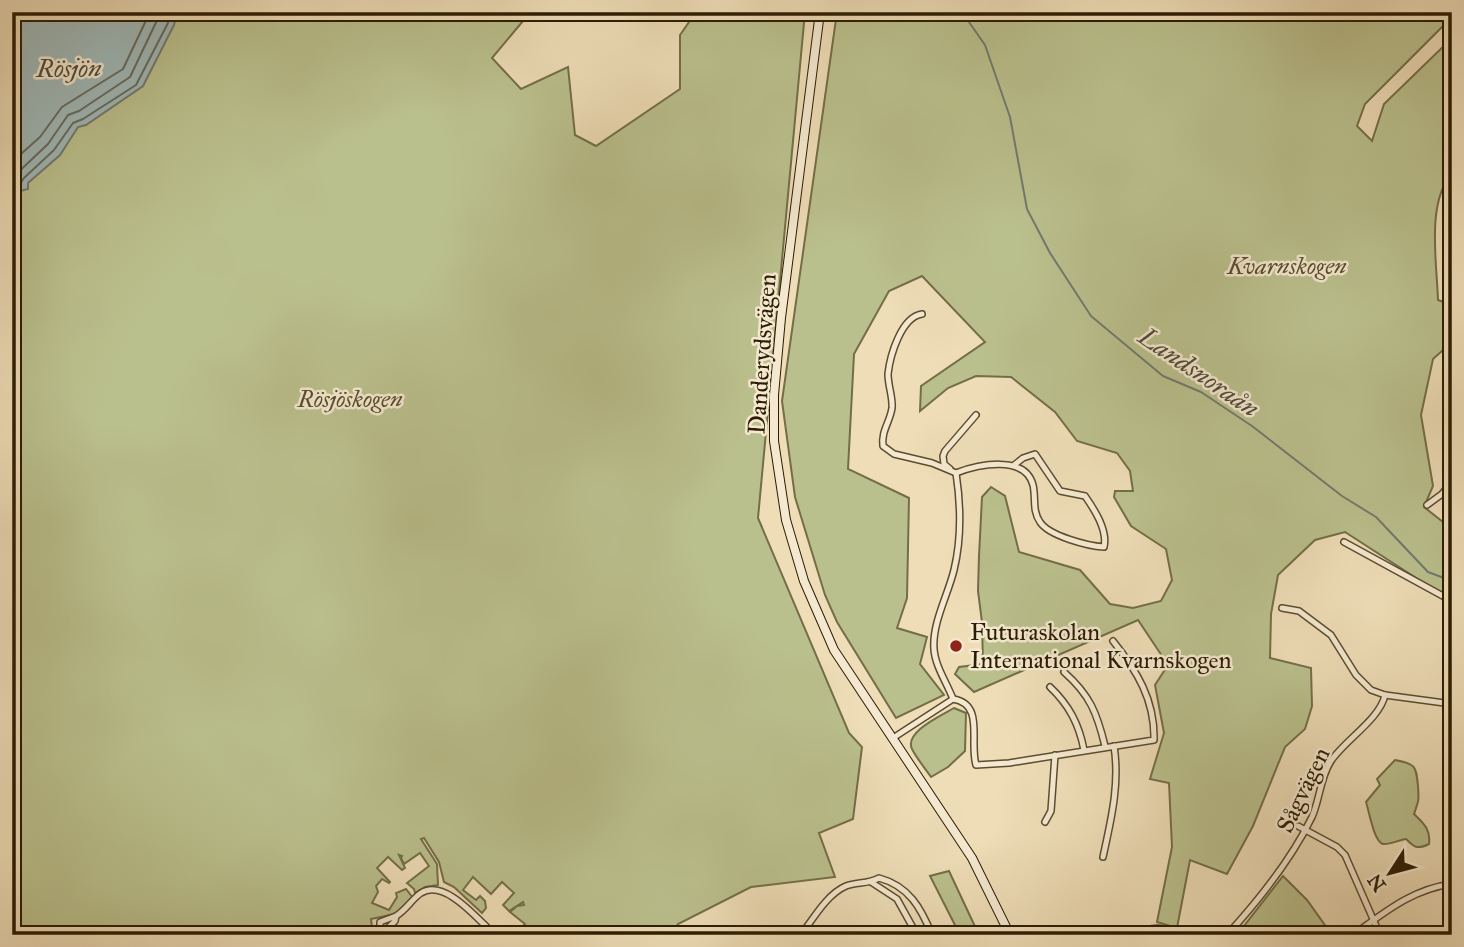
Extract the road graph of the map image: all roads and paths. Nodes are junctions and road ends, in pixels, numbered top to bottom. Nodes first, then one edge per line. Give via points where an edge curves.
1 (820, 12) edge
2 (922, 314) dead end
3 (976, 415) dead end
4 (1013, 466) junction
5 (956, 473) junction
6 (1452, 481) edge
7 (1427, 505) dead end
8 (1344, 542) dead end
9 (1452, 601) edge
10 (1282, 608) dead end
11 (1113, 641) dead end
12 (1063, 673) dead end
13 (1050, 687) dead end
14 (1385, 695) junction
15 (953, 699) junction
16 (1452, 704) edge
17 (893, 738) junction
18 (1105, 746) junction
19 (1114, 746) junction
20 (1084, 750) junction
21 (1055, 755) junction
22 (1045, 822) dead end
23 (1298, 826) dead end
24 (1305, 829) junction
25 (1103, 858) dead end
26 (871, 883) junction
27 (1452, 884) edge
28 (396, 916) dead end
29 (1374, 920) junction
30 (1143, 932) edge
31 (495, 935) edge
32 (801, 935) edge
33 (917, 935) edge
34 (932, 935) edge
35 (1010, 935) edge
36 (1185, 935) edge
37 (1227, 935) edge
38 (1353, 935) edge
39 (1380, 935) edge

1 - 17 main road, Danderydsvägen via 781,318 774,441 788,529 813,603 834,650
2 - 5 street via 906,325 891,359 888,383 892,406 883,446 894,454
3 - 5 street via 943,456 944,464
4 - 4 street via 1030,478 1035,513 1044,528 1104,547 1105,534 1084,496 1060,491 1035,454
4 - 5 street via 973,466
5 - 15 street via 961,536 934,648
6 - 7 street
8 - 9 street
10 - 14 street via 1299,611 1331,635 1360,681
11 - 19 street via 1143,685 1155,721 1154,740
12 - 18 street via 1092,706
13 - 20 street via 1073,714
14 - 16 street
14 - 24 street, Sågvägen via 1380,708 1330,763
15 - 17 street
15 - 21 street via 969,706 974,720 976,765
17 - 35 main road, Danderydsvägen via 972,858
18 - 19 street
18 - 20 street
19 - 25 street via 1116,794
20 - 21 street
21 - 22 street via 1051,811
23 - 24 street
24 - 29 street via 1345,855
24 - 37 street, Sågvägen via 1252,909
26 - 32 street via 850,885 834,894
26 - 33 street via 897,899
26 - 34 street via 878,878 909,893
27 - 29 street via 1434,886 1398,902
28 - 31 street via 421,893 436,889 451,895
29 - 38 street
29 - 39 street
30 - 36 street via 1153,927

